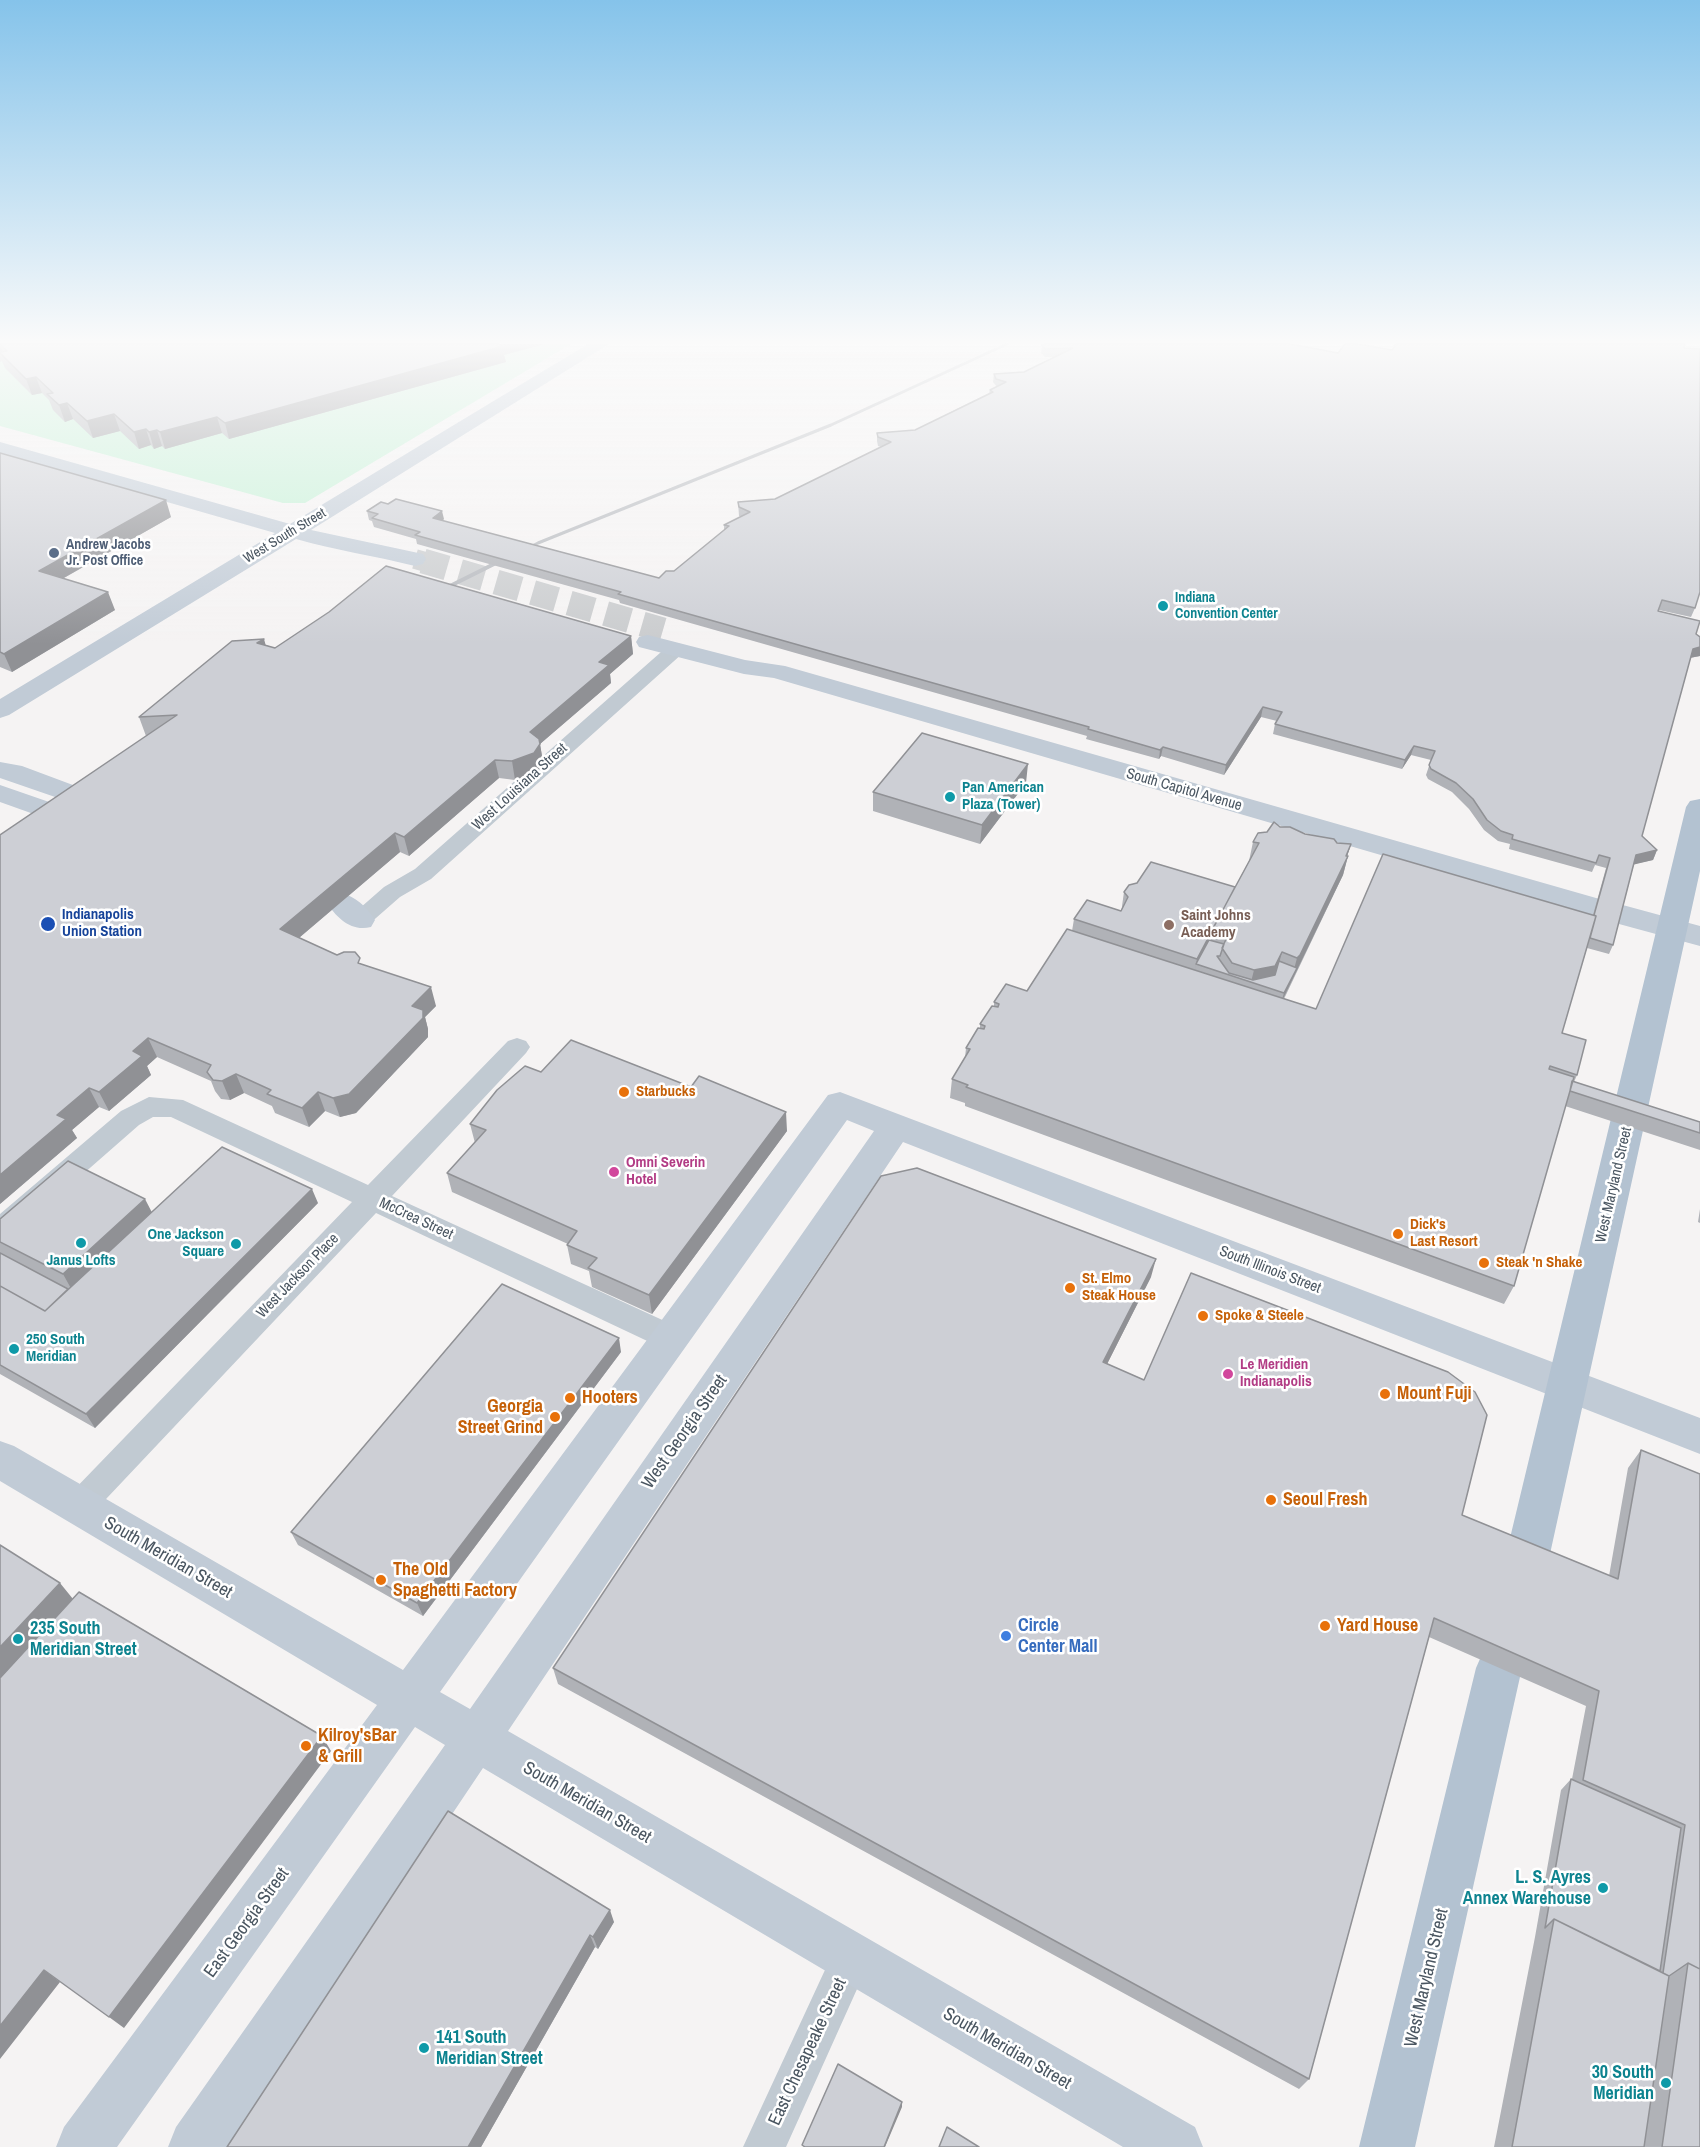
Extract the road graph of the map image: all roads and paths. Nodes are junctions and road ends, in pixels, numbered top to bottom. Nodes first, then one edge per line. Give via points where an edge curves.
1 (436, 444) edge
2 (0, 448) edge
3 (294, 531) junction
4 (409, 564) tunnel mouth
5 (662, 640) joint
6 (0, 710) edge
7 (0, 770) edge
8 (0, 793) edge
9 (87, 800) edge
10 (1700, 807) edge
11 (42, 809) edge
12 (351, 911) dead end
13 (1686, 933) edge
14 (516, 1047) dead end
15 (896, 1126) junction
16 (372, 1198) junction
17 (0, 1230) edge
18 (671, 1338) junction
19 (1567, 1385) junction
20 (1700, 1436) edge
21 (0, 1460) edge
22 (79, 1506) junction
23 (1526, 1563) edge
24 (1499, 1668) edge
25 (410, 1699) junction
26 (474, 1737) junction
27 (851, 1958) junction
28 (84, 2147) edge
29 (195, 2147) edge
30 (764, 2147) edge
31 (1175, 2147) edge
32 (1387, 2147) edge

1 - 3 main road, West South Street
2 - 3 main road
3 - 4 main road via 337,544 347,554
3 - 6 main road, West South Street
5 - 12 street, West Louisiana Street via 423,873
5 - 13 main road, South Capitol Avenue via 744,667 776,671
7 - 9 main road
8 - 11 main road
10 - 13 main road, West Maryland Street
13 - 19 main road, West Maryland Street
14 - 16 street, West Jackson Place
15 - 18 main road, South Illinois Street via 840,1104
15 - 19 main road, South Illinois Street
15 - 26 main road, West Georgia Street
16 - 17 street, McCrea Street via 191,1113 159,1105 130,1118
16 - 18 street, McCrea Street
16 - 22 street, West Jackson Place
18 - 25 main road
19 - 20 main road, South Illinois Street
19 - 23 main road, West Maryland Street
21 - 22 main road, South Meridian Street
22 - 25 main road, South Meridian Street
24 - 32 main road, West Maryland Street
25 - 26 main road, South Meridian Street
25 - 28 main road, East Georgia Street
26 - 27 main road, South Meridian Street
26 - 29 main road
27 - 30 street, East Chesapeake Street
27 - 31 main road, South Meridian Street

